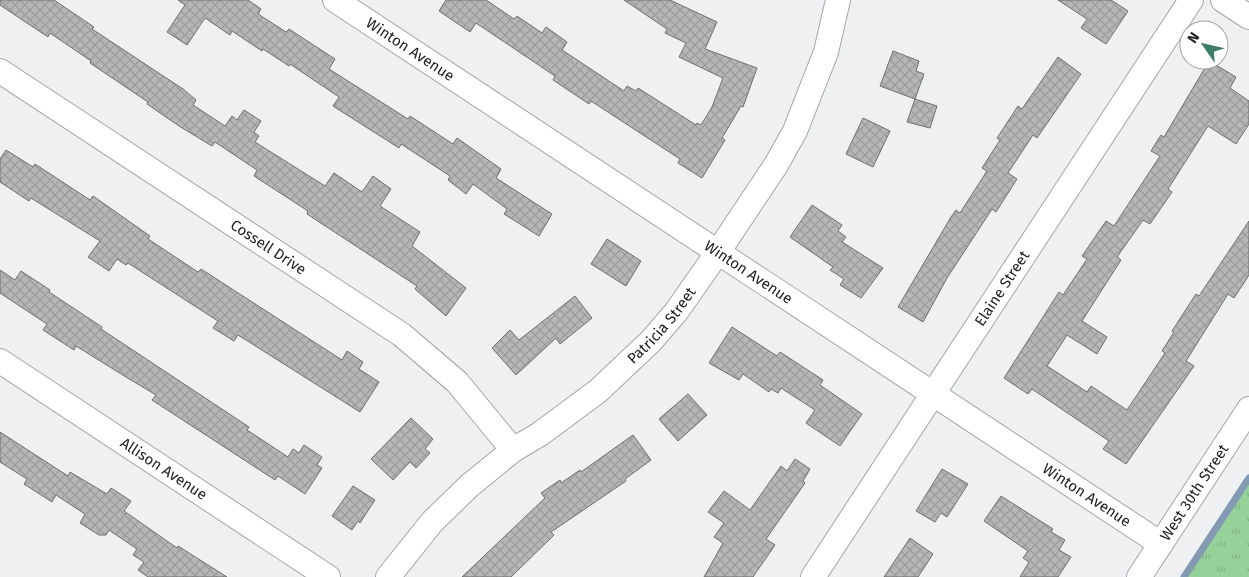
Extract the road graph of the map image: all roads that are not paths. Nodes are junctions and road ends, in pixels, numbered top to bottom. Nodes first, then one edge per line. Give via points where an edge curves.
1 (335, 0) edge
2 (838, 0) edge
3 (1191, 0) edge
4 (1223, 0) edge
5 (1249, 17) edge
6 (0, 71) edge
7 (718, 252) junction
8 (0, 362) edge
9 (934, 394) junction
10 (1249, 409) edge
11 (513, 450) junction
12 (1161, 544) junction
13 (328, 577) edge
14 (388, 577) edge
15 (813, 577) edge
16 (1139, 577) edge

1 - 7 street, Winton Avenue
2 - 7 street, Patricia Street via 826,52 795,131
3 - 9 street, Elaine Street
4 - 5 street
6 - 11 street, Cossell Drive via 402,335 457,382
7 - 9 street, Winton Avenue
7 - 11 street, Patricia Street via 676,312 630,363 580,405
8 - 13 street, Allison Avenue
9 - 12 street, Winton Avenue
9 - 15 street, Elaine Street
10 - 12 street, West 30th Street
11 - 14 street, Patricia Street via 446,507
12 - 16 street, West 30th Street

